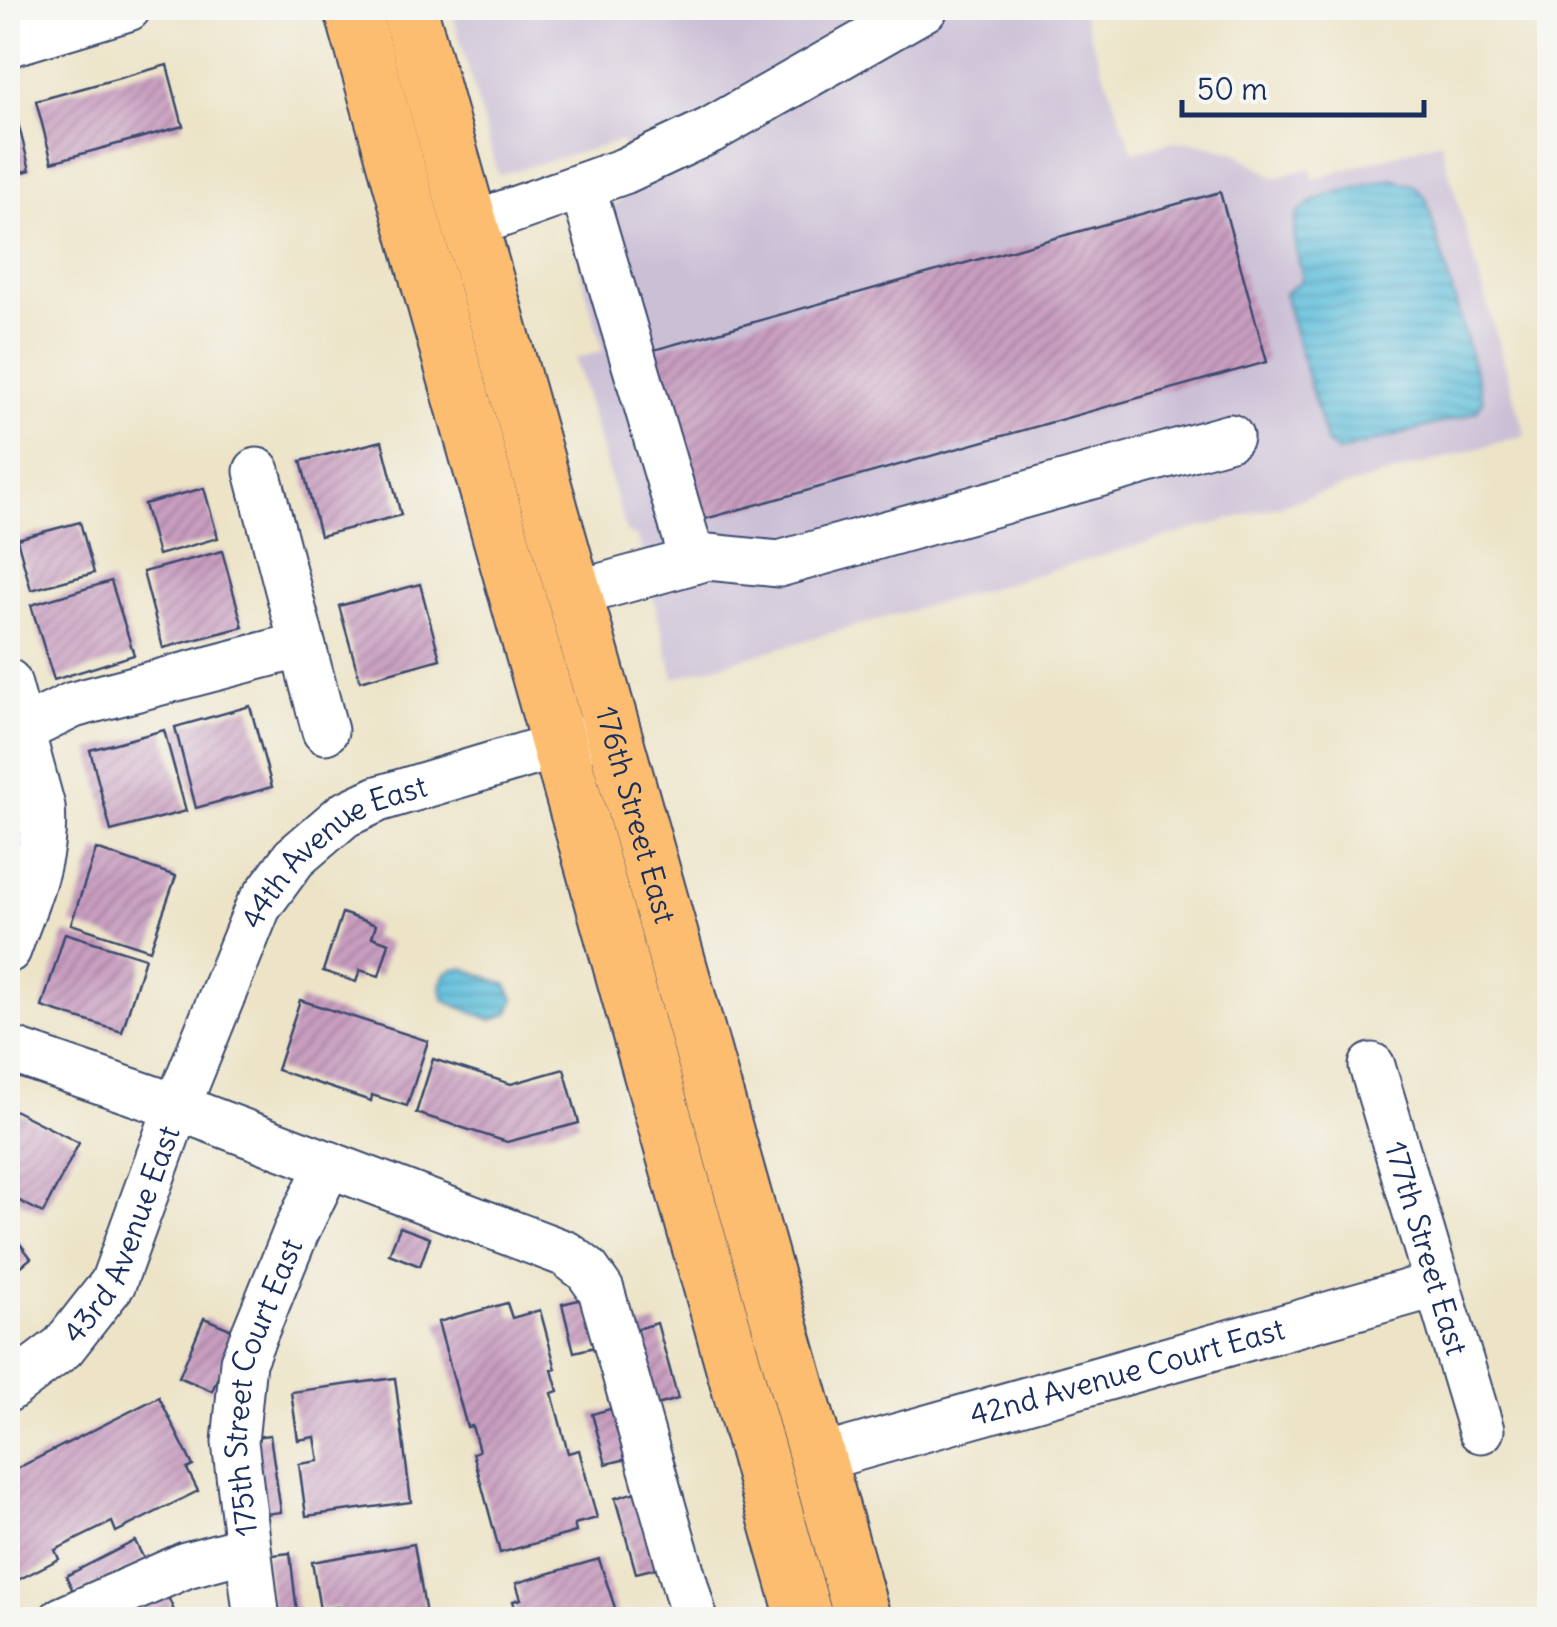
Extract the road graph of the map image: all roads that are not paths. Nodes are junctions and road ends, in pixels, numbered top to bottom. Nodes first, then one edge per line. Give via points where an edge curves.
1 (352, 8) edge
2 (410, 8) edge
3 (926, 8) edge
4 (117, 9) edge
5 (8, 44) edge
6 (582, 186) junction
7 (470, 225) junction
8 (1230, 437) dead end
9 (257, 471) dead end
10 (692, 561) junction
11 (574, 594) junction
12 (302, 645) junction
13 (8, 682) edge
14 (612, 729) junction
15 (325, 730) dead end
16 (14, 733) edge
17 (559, 744) junction
18 (8, 950) edge
19 (8, 1049) edge
20 (1372, 1066) dead end
21 (177, 1107) junction
22 (329, 1164) junction
23 (1438, 1284) junction
24 (8, 1389) edge
25 (1481, 1430) dead end
26 (817, 1459) junction
27 (246, 1549) junction
28 (62, 1620) edge
29 (256, 1620) edge
30 (695, 1620) edge
31 (804, 1620) edge
32 (863, 1620) edge

1 - 17 main road, 176th Street East
2 - 7 main road, 176th Street East
3 - 6 street via 712,130
4 - 5 street
6 - 7 street
6 - 10 street
7 - 11 main road, 176th Street East
8 - 10 street via 779,564
9 - 12 street
10 - 11 street
11 - 14 main road, 176th Street East
12 - 15 street
12 - 16 street via 73,704
13 - 16 street
14 - 17 street, 44th Avenue East
14 - 26 main road, 176th Street East
16 - 18 street via 42,807 43,841
17 - 21 street, 44th Avenue East via 378,799 344,815 294,858 258,907
17 - 31 main road, 176th Street East
19 - 21 street
20 - 23 street, 177th Street East
21 - 22 street
21 - 24 street, 43rd Avenue East via 113,1283 63,1347
22 - 27 street, 175th Street Court East via 243,1362 236,1442
22 - 30 street via 566,1254 588,1270 601,1290
23 - 25 street, 177th Street East
23 - 26 street, 42nd Avenue Court East
26 - 32 main road, 176th Street East
27 - 28 street via 186,1565
27 - 29 street, 175th Street Court East

